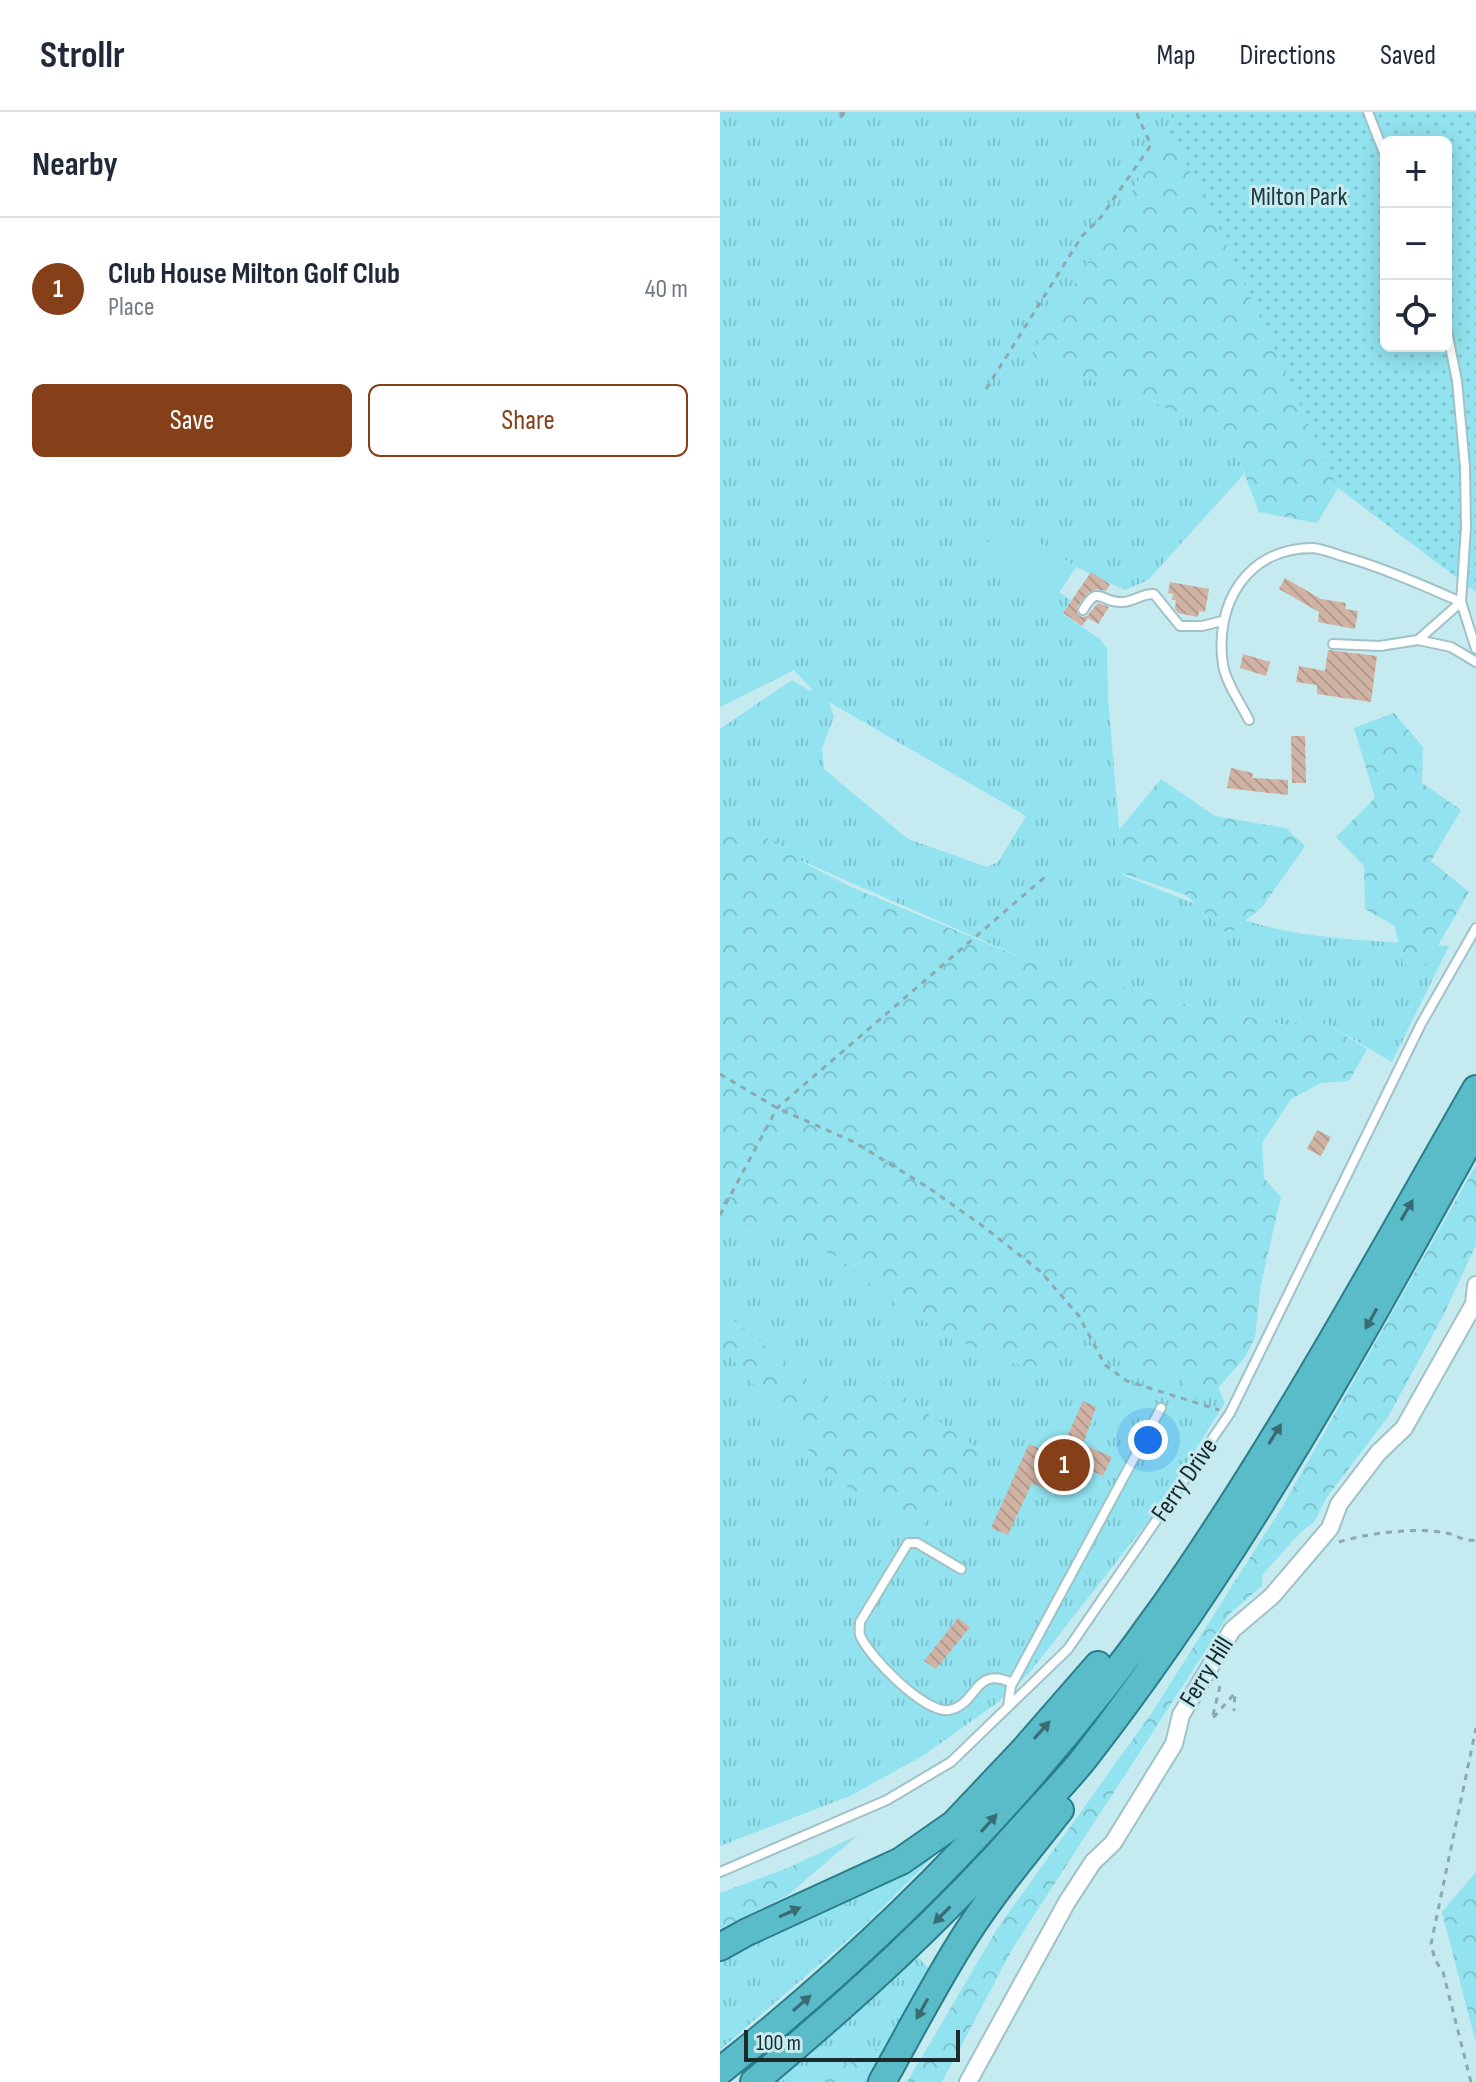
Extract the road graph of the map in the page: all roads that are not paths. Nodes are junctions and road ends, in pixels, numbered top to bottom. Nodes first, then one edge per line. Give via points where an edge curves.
1 (1368, 112) edge
2 (1380, 143) edge
3 (1451, 352) edge
4 (1461, 602) junction
5 (1083, 610) dead end
6 (1222, 621) junction
7 (1418, 640) junction
8 (1333, 644) dead end
9 (1476, 649) edge
10 (1476, 662) edge
11 (1249, 720) dead end
12 (1476, 928) edge
13 (1476, 1089) edge
14 (1476, 1129) edge
15 (1476, 1285) edge
16 (1161, 1408) dead end
17 (1248, 1479) junction
18 (1261, 1503) junction
19 (961, 1569) dead end
20 (1012, 1683) junction
21 (1008, 1707) junction
22 (720, 1872) edge
23 (720, 1947) edge
24 (720, 2071) edge
25 (754, 2082) edge
26 (882, 2082) edge
27 (968, 2082) edge

1 - 2 lane
3 - 4 lane via 1465,467
4 - 6 lane via 1377,566 1315,548 1277,553 1259,563 1235,589
4 - 7 lane
4 - 9 lane
5 - 6 lane via 1099,595 1122,603 1147,593 1154,594 1180,626
6 - 11 lane via 1223,668
7 - 8 lane via 1380,646
7 - 10 lane via 1451,647
12 - 21 lane, Ferry Drive via 1421,1024 1230,1413 1068,1649
17 -> 13 highway
14 -> 18 highway
15 - 27 street, Ferry Hill via 1474,1304 1404,1428 1339,1504 1330,1528 1315,1546 1272,1596 1232,1630 1181,1715 1174,1744 1113,1843 1093,1862 1067,1902
16 - 20 lane
23 -> 17 highway via 901,1861 954,1824 1082,1685
24 -> 17 highway via 870,1945 962,1854 1103,1686
18 -> 25 highway via 1170,1642 1066,1780 920,1937
18 -> 26 highway via 1180,1648 1099,1762 1004,1880 934,1987
19 - 20 lane via 908,1543 860,1622 861,1636 915,1697 941,1709 960,1705 992,1678
20 - 21 lane
21 - 22 lane, Ferry Drive via 951,1762 887,1800

